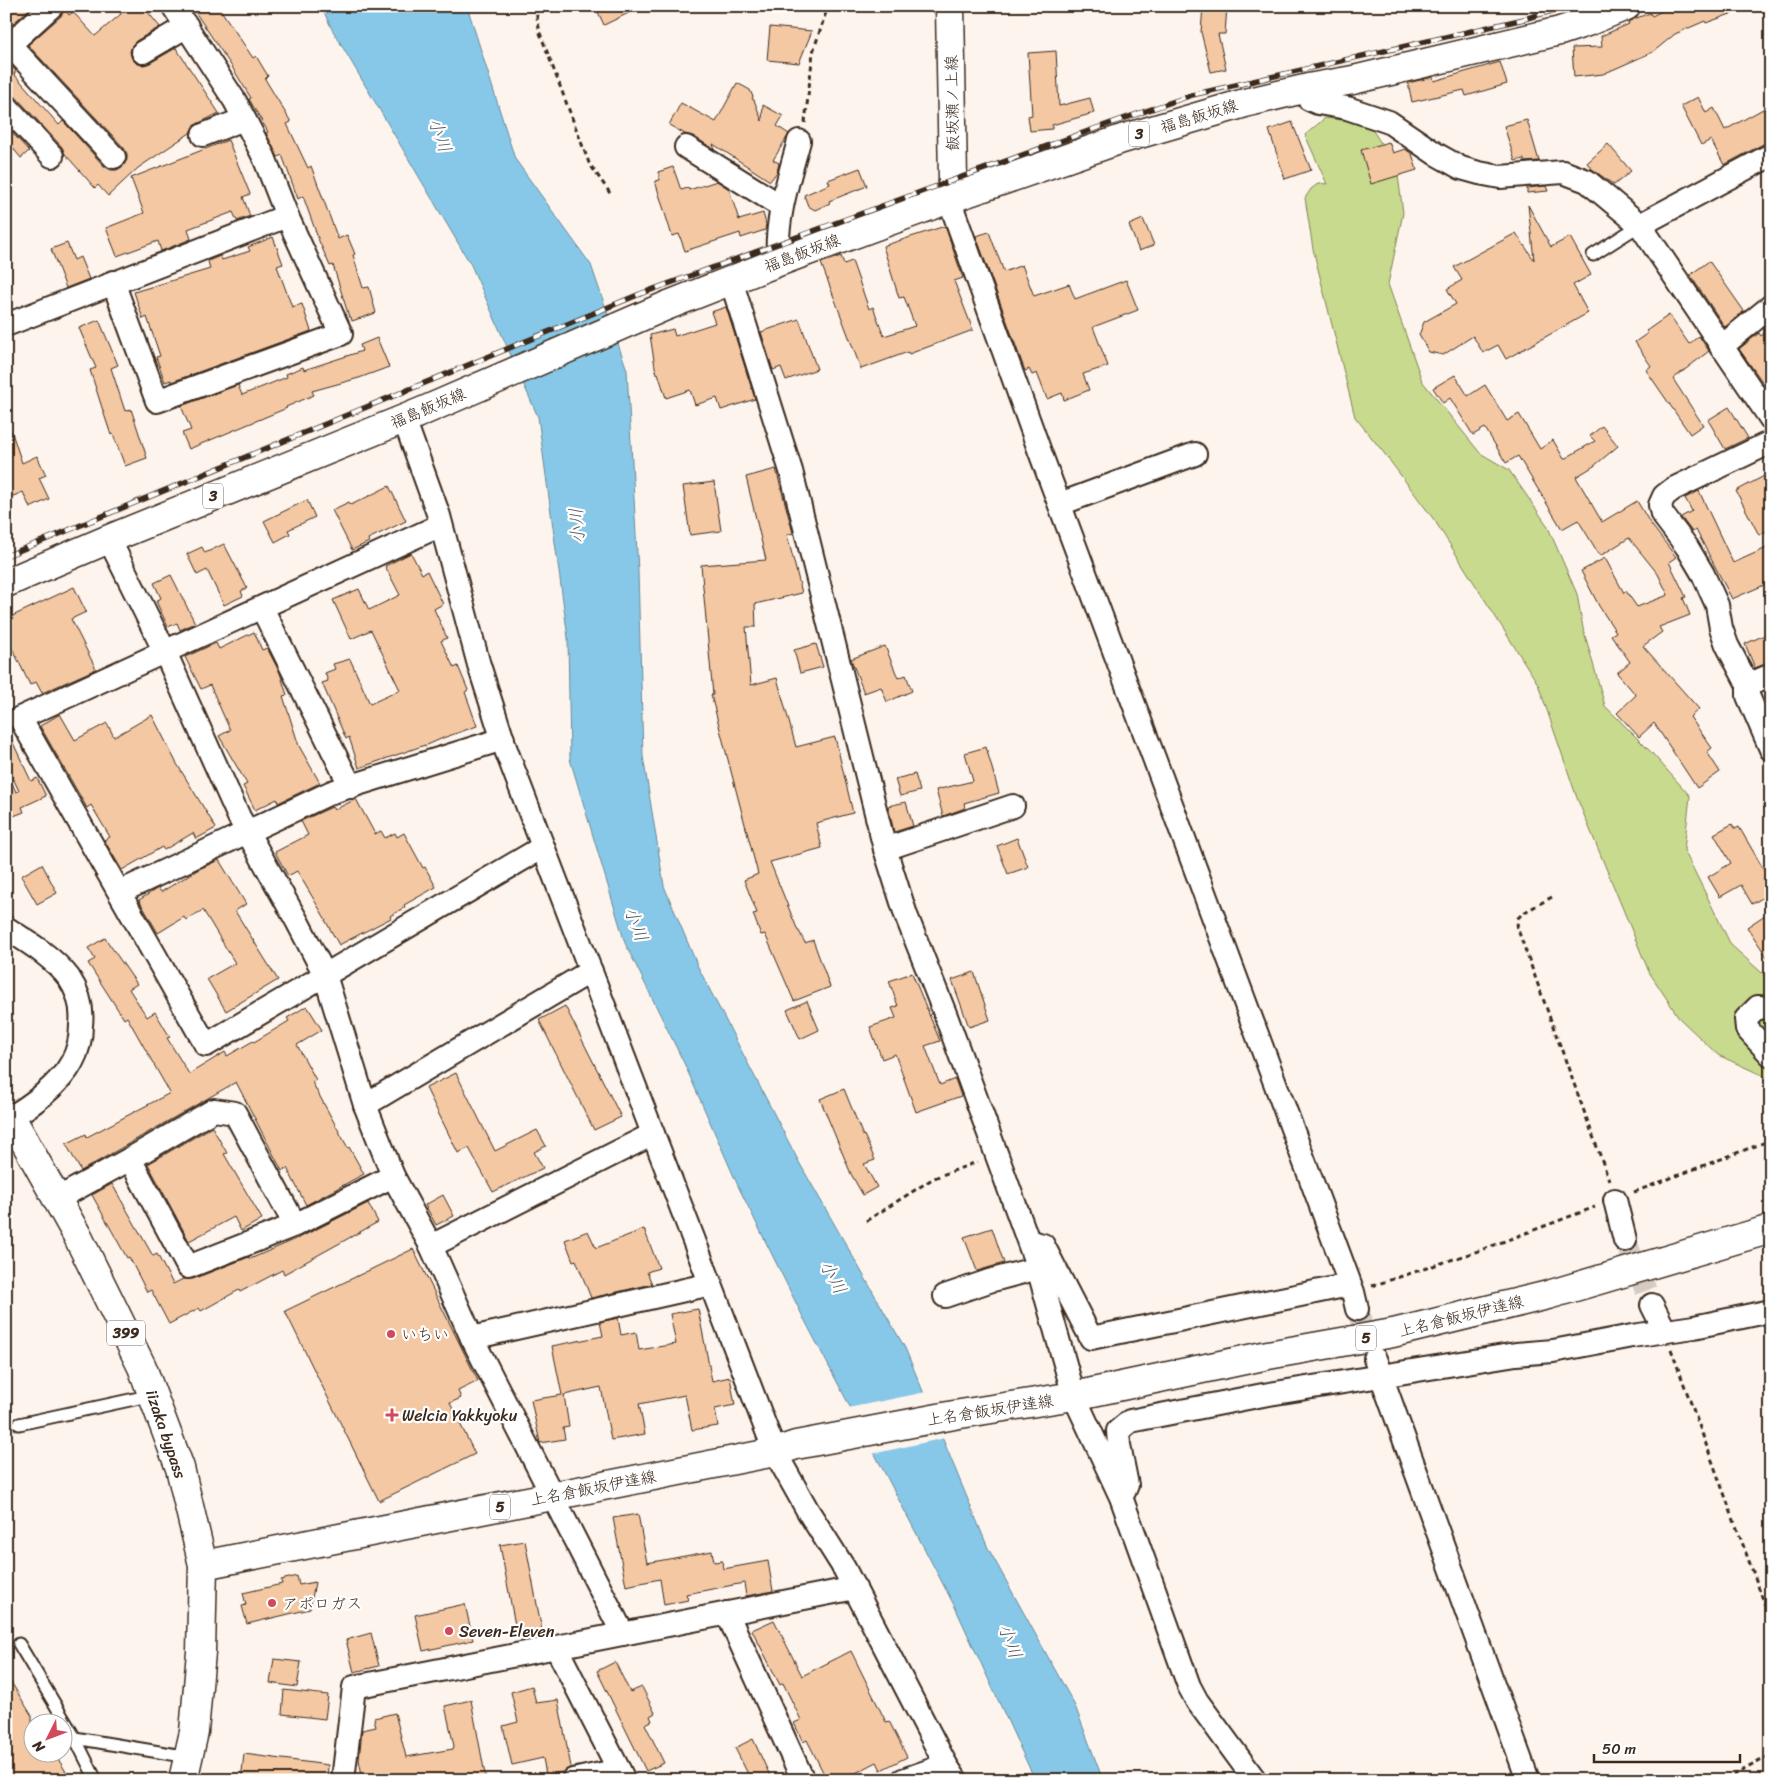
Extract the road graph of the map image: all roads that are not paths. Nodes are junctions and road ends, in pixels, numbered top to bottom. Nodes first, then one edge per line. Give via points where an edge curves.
1 (52, 6) edge
2 (173, 6) edge
3 (950, 6) edge
4 (1626, 6) edge
5 (187, 26) junction
6 (8, 46) edge
7 (143, 52) dead end
8 (1308, 88) junction
9 (6, 106) edge
10 (244, 119) junction
11 (203, 135) dead end
12 (799, 141) road end
13 (686, 147) dead end
14 (1771, 155) edge
15 (52, 156) dead end
16 (114, 157) dead end
17 (949, 199) junction
18 (781, 206) junction
19 (287, 216) junction
20 (1640, 226) junction
21 (1593, 255) dead end
22 (778, 262) junction
23 (732, 280) junction
24 (112, 282) junction
25 (1771, 306) edge
26 (6, 325) edge
27 (1721, 347) junction
28 (412, 415) junction
29 (1771, 419) edge
30 (1771, 442) edge
31 (1195, 454) dead end
32 (1060, 504) junction
33 (441, 525) junction
34 (109, 539) junction
35 (6, 582) edge
36 (262, 608) junction
37 (165, 652) junction
38 (1771, 675) edge
39 (1748, 685) junction
40 (503, 740) junction
41 (1771, 749) edge
42 (351, 787) junction
43 (1013, 806) dead end
44 (247, 832) junction
45 (543, 847) junction
46 (885, 849) junction
47 (120, 892) junction
48 (6, 928) edge
49 (591, 972) junction
50 (325, 975) junction
51 (1771, 1008) edge
52 (1771, 1055) edge
53 (365, 1105) junction
54 (9, 1118) edge
55 (653, 1134) junction
56 (130, 1159) junction
57 (393, 1176) junction
58 (57, 1199) junction
59 (1615, 1200) road end
60 (295, 1225) junction
61 (1771, 1229) edge
62 (1625, 1240) tunnel mouth
63 (1028, 1241) junction
64 (431, 1246) junction
65 (1038, 1268) junction
66 (711, 1284) junction
67 (945, 1296) dead end
68 (1652, 1305) tunnel mouth
69 (1771, 1311) edge
70 (1665, 1331) junction
71 (472, 1338) junction
72 (1378, 1368) junction
73 (153, 1395) junction
74 (1074, 1396) junction
75 (19, 1424) dead end
76 (786, 1449) junction
77 (552, 1496) junction
78 (1121, 1497) junction
79 (203, 1565) junction
80 (854, 1588) junction
81 (727, 1613) junction
82 (623, 1634) junction
83 (20, 1644) dead end
84 (556, 1647) junction
85 (76, 1738) junction
86 (186, 1769) edge
87 (951, 1772) edge
88 (622, 1775) edge
89 (96, 1780) edge
90 (343, 1780) edge
91 (573, 1780) edge
92 (803, 1780) edge
93 (903, 1780) edge
94 (1255, 1780) edge
95 (1528, 1780) edge

1 - 6 street
2 - 5 street
3 - 17 main road, 飯坂瀬ノ上線 via 953,181
4 - 8 main road, 福島飯坂線 / 3 via 1560,31
5 - 7 street
5 - 10 street
6 - 16 street
8 - 17 main road, 福島飯坂線 / 3 via 1122,139
8 - 20 street via 1309,99 1389,122 1461,168 1500,177 1563,172 1588,181
9 - 15 street
10 - 11 street
10 - 19 street
12 - 18 street
13 - 18 street
14 - 20 street
17 - 22 main road, 福島飯坂線 / 3
17 - 32 street
18 - 22 street
19 - 24 street
19 - 24 street via 341,334 157,401
20 - 21 lane
20 - 27 street
22 - 23 main road, 福島飯坂線 / 3
23 - 28 main road, 福島飯坂線 / 3
23 - 46 street via 791,471
24 - 26 street
25 - 27 street
27 - 29 street
28 - 33 street
28 - 34 main road, 福島飯坂線 / 3
30 - 39 street via 1673,489 1664,496 1660,505 1662,514 1687,546 1703,574 1717,605 1727,644
31 - 32 street
32 - 63 street via 1353,1295 1092,1338 1043,1244
33 - 36 street
33 - 40 street
34 - 35 main road, 福島飯坂線 / 3
34 - 37 street
36 - 37 street
36 - 42 street
37 - 44 street
37 - 47 street via 20,718
38 - 39 street
39 - 41 street via 1748,696
40 - 42 street
40 - 45 street
42 - 44 street via 332,792
43 - 46 street
44 - 47 street
44 - 50 street
45 - 49 street
45 - 50 street
46 - 63 street via 906,915
47 - 50 street via 206,1045
48 - 54 street via 61,969 76,990 82,1018 72,1063 54,1085
49 - 53 street
49 - 55 street
50 - 53 street
51 - 52 street via 1758,1008 1746,1019 1747,1029
53 - 57 street
54 - 58 main road, iizaka bypass / 399
55 - 64 street
55 - 66 street
56 - 58 street
56 - 60 street via 188,1267
56 - 60 street via 214,1110 235,1113
57 - 60 street
57 - 64 street
58 - 73 main road, iizaka bypass / 399 via 134,1350
59 - 62 street
61 - 74 main road, 上名倉飯坂伊達線 / 5 via 1548,1295 1393,1333 1268,1355
63 - 65 street
64 - 71 street
65 - 67 street
65 - 74 street
66 - 71 street
66 - 76 street
68 - 70 street
69 - 70 street
70 - 72 street via 1554,1351
71 - 77 street
72 - 78 street via 1130,1421 1118,1431 1127,1485
72 - 95 street
73 - 75 lane
73 - 79 main road, iizaka bypass / 399 via 180,1468
74 - 76 main road, 上名倉飯坂伊達線 / 5 via 954,1414
74 - 78 street
76 - 77 main road, 上名倉飯坂伊達線 / 5
76 - 80 street via 808,1511
77 - 79 main road, 上名倉飯坂伊達線 / 5
77 - 82 street
78 - 94 street via 1189,1686
79 - 86 main road, iizaka bypass / 399 via 201,1652 194,1732
80 - 81 street
80 - 87 street
81 - 82 street
81 - 92 street
82 - 84 street
83 - 85 lane
84 - 88 street
84 - 90 street via 354,1687
85 - 86 lane
85 - 89 lane
87 - 93 street
88 - 91 street

